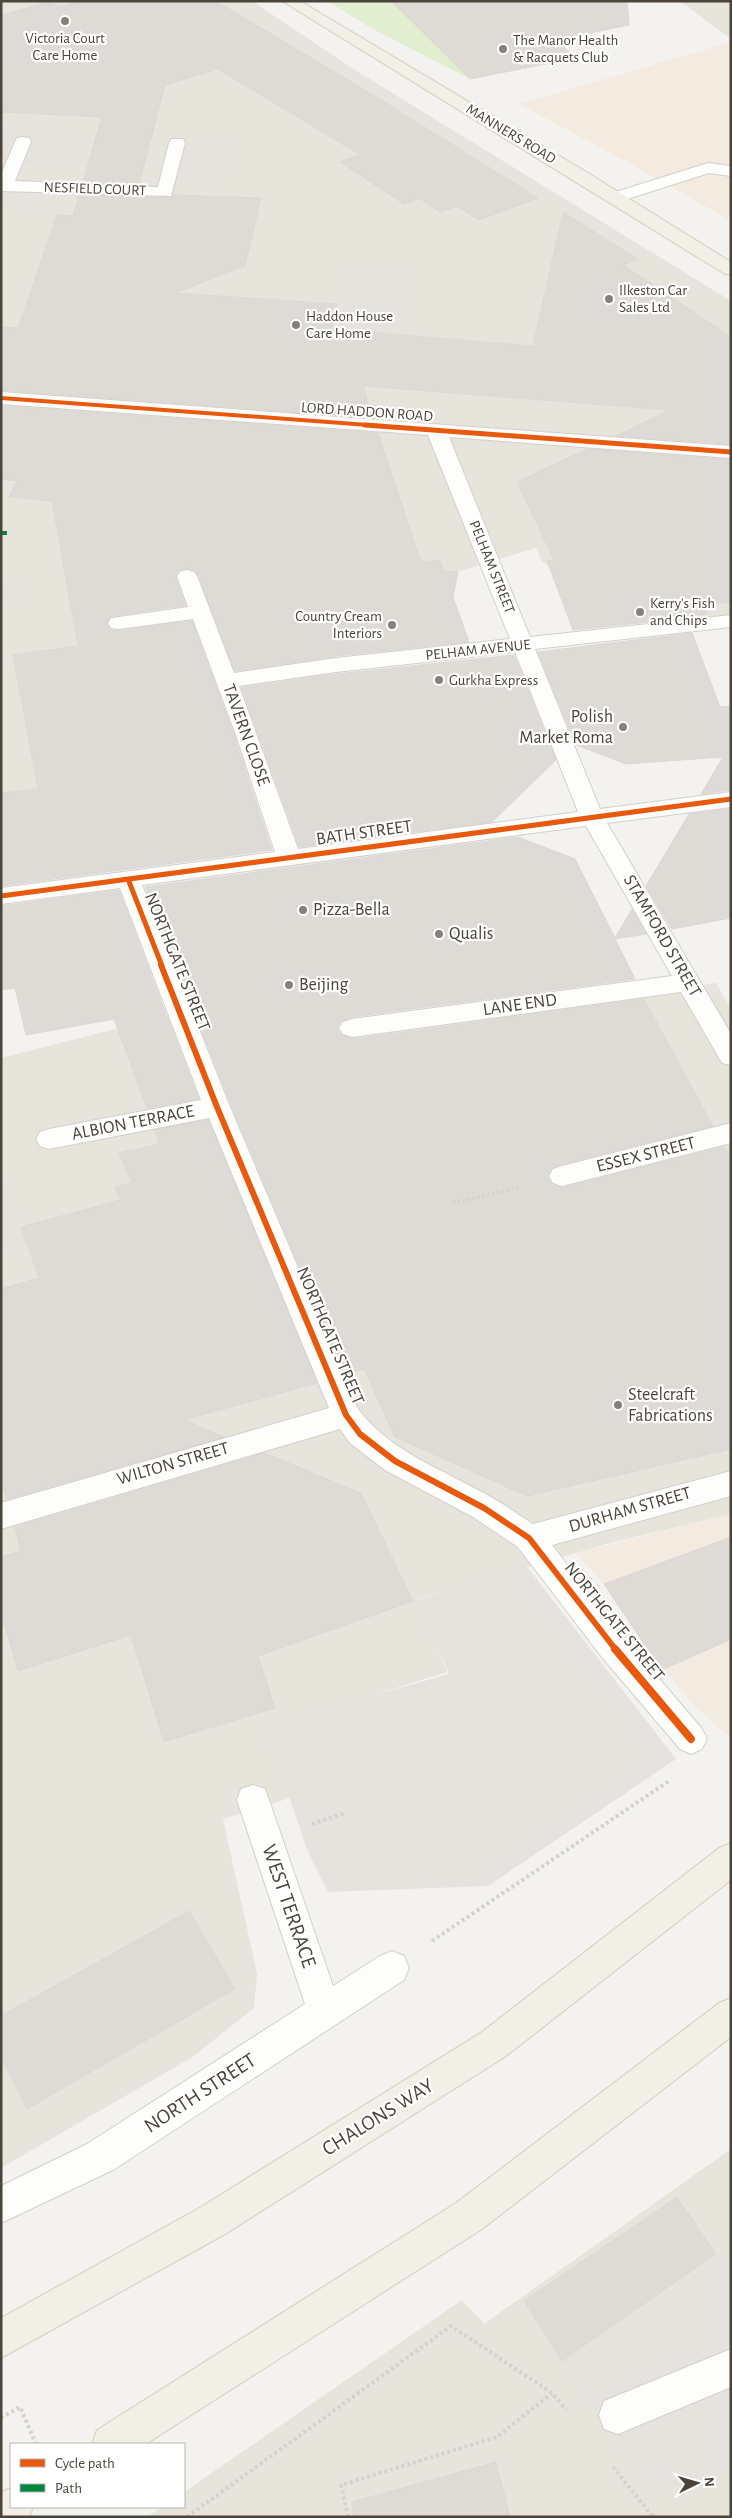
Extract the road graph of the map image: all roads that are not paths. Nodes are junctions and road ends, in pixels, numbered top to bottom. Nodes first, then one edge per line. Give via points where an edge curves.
1 (289, 1) edge
2 (22, 142) dead end
3 (177, 143) dead end
4 (729, 166) edge
5 (3, 186) edge
6 (615, 198) junction
7 (731, 270) edge
8 (1, 398) edge
9 (436, 430) junction
10 (731, 452) edge
11 (187, 576) dead end
12 (199, 612) junction
13 (731, 621) edge
14 (119, 623) dead end
15 (524, 646) junction
16 (226, 681) junction
17 (731, 799) edge
18 (592, 817) junction
19 (289, 858) junction
20 (128, 880) junction
21 (1, 896) edge
22 (689, 982) junction
23 (352, 1028) dead end
24 (731, 1056) edge
25 (217, 1107) junction
26 (731, 1133) edge
27 (49, 1139) dead end
28 (562, 1176) dead end
29 (346, 1415) junction
30 (731, 1483) edge
31 (1, 1516) edge
32 (529, 1538) junction
33 (691, 1739) road end
34 (253, 1800) dead end
35 (731, 1859) edge
36 (392, 1968) road end
37 (325, 2012) junction
38 (731, 2015) edge
39 (1, 2205) edge
40 (1, 2339) edge
41 (731, 2368) edge
42 (618, 2415) dead end
43 (112, 2443) edge
44 (12, 2508) edge
45 (1, 2515) edge

1 - 6 main road, MANNERS ROAD
2 - 5 street, NESFIELD COURT
3 - 5 street, NESFIELD COURT via 165,192
4 - 6 street via 693,172
6 - 7 main road, MANNERS ROAD
8 - 9 street, LORD HADDON ROAD
9 - 10 street, LORD HADDON ROAD
9 - 15 street, PELHAM STREET
11 - 12 street, TAVERN CLOSE
12 - 14 street
12 - 16 street, TAVERN CLOSE
13 - 15 street, PELHAM AVENUE
15 - 16 street, PELHAM AVENUE via 336,665
15 - 18 street, PELHAM STREET
16 - 19 street, TAVERN CLOSE
17 - 18 street, BATH STREET
18 - 19 street, BATH STREET
18 - 22 street, STAMFORD STREET
19 - 20 street, BATH STREET
20 - 21 street, BATH STREET
20 - 25 street, NORTHGATE STREET
22 - 23 street, LANE END
22 - 24 street, STAMFORD STREET
25 - 27 street, ALBION TERRACE
25 - 29 street, NORTHGATE STREET
26 - 28 street, ESSEX STREET
29 - 31 street, WILTON STREET
29 - 32 street, NORTHGATE STREET via 360,1434 394,1461 484,1508
30 - 32 street, DURHAM STREET
32 - 33 street, NORTHGATE STREET via 612,1646
34 - 37 street, WEST TERRACE
35 - 40 main road, CHALONS WAY via 494,2044 214,2220
36 - 37 street, NORTH STREET
37 - 39 street, NORTH STREET via 100,2157
38 - 43 main road via 468,2216
41 - 42 street
44 - 45 main road

